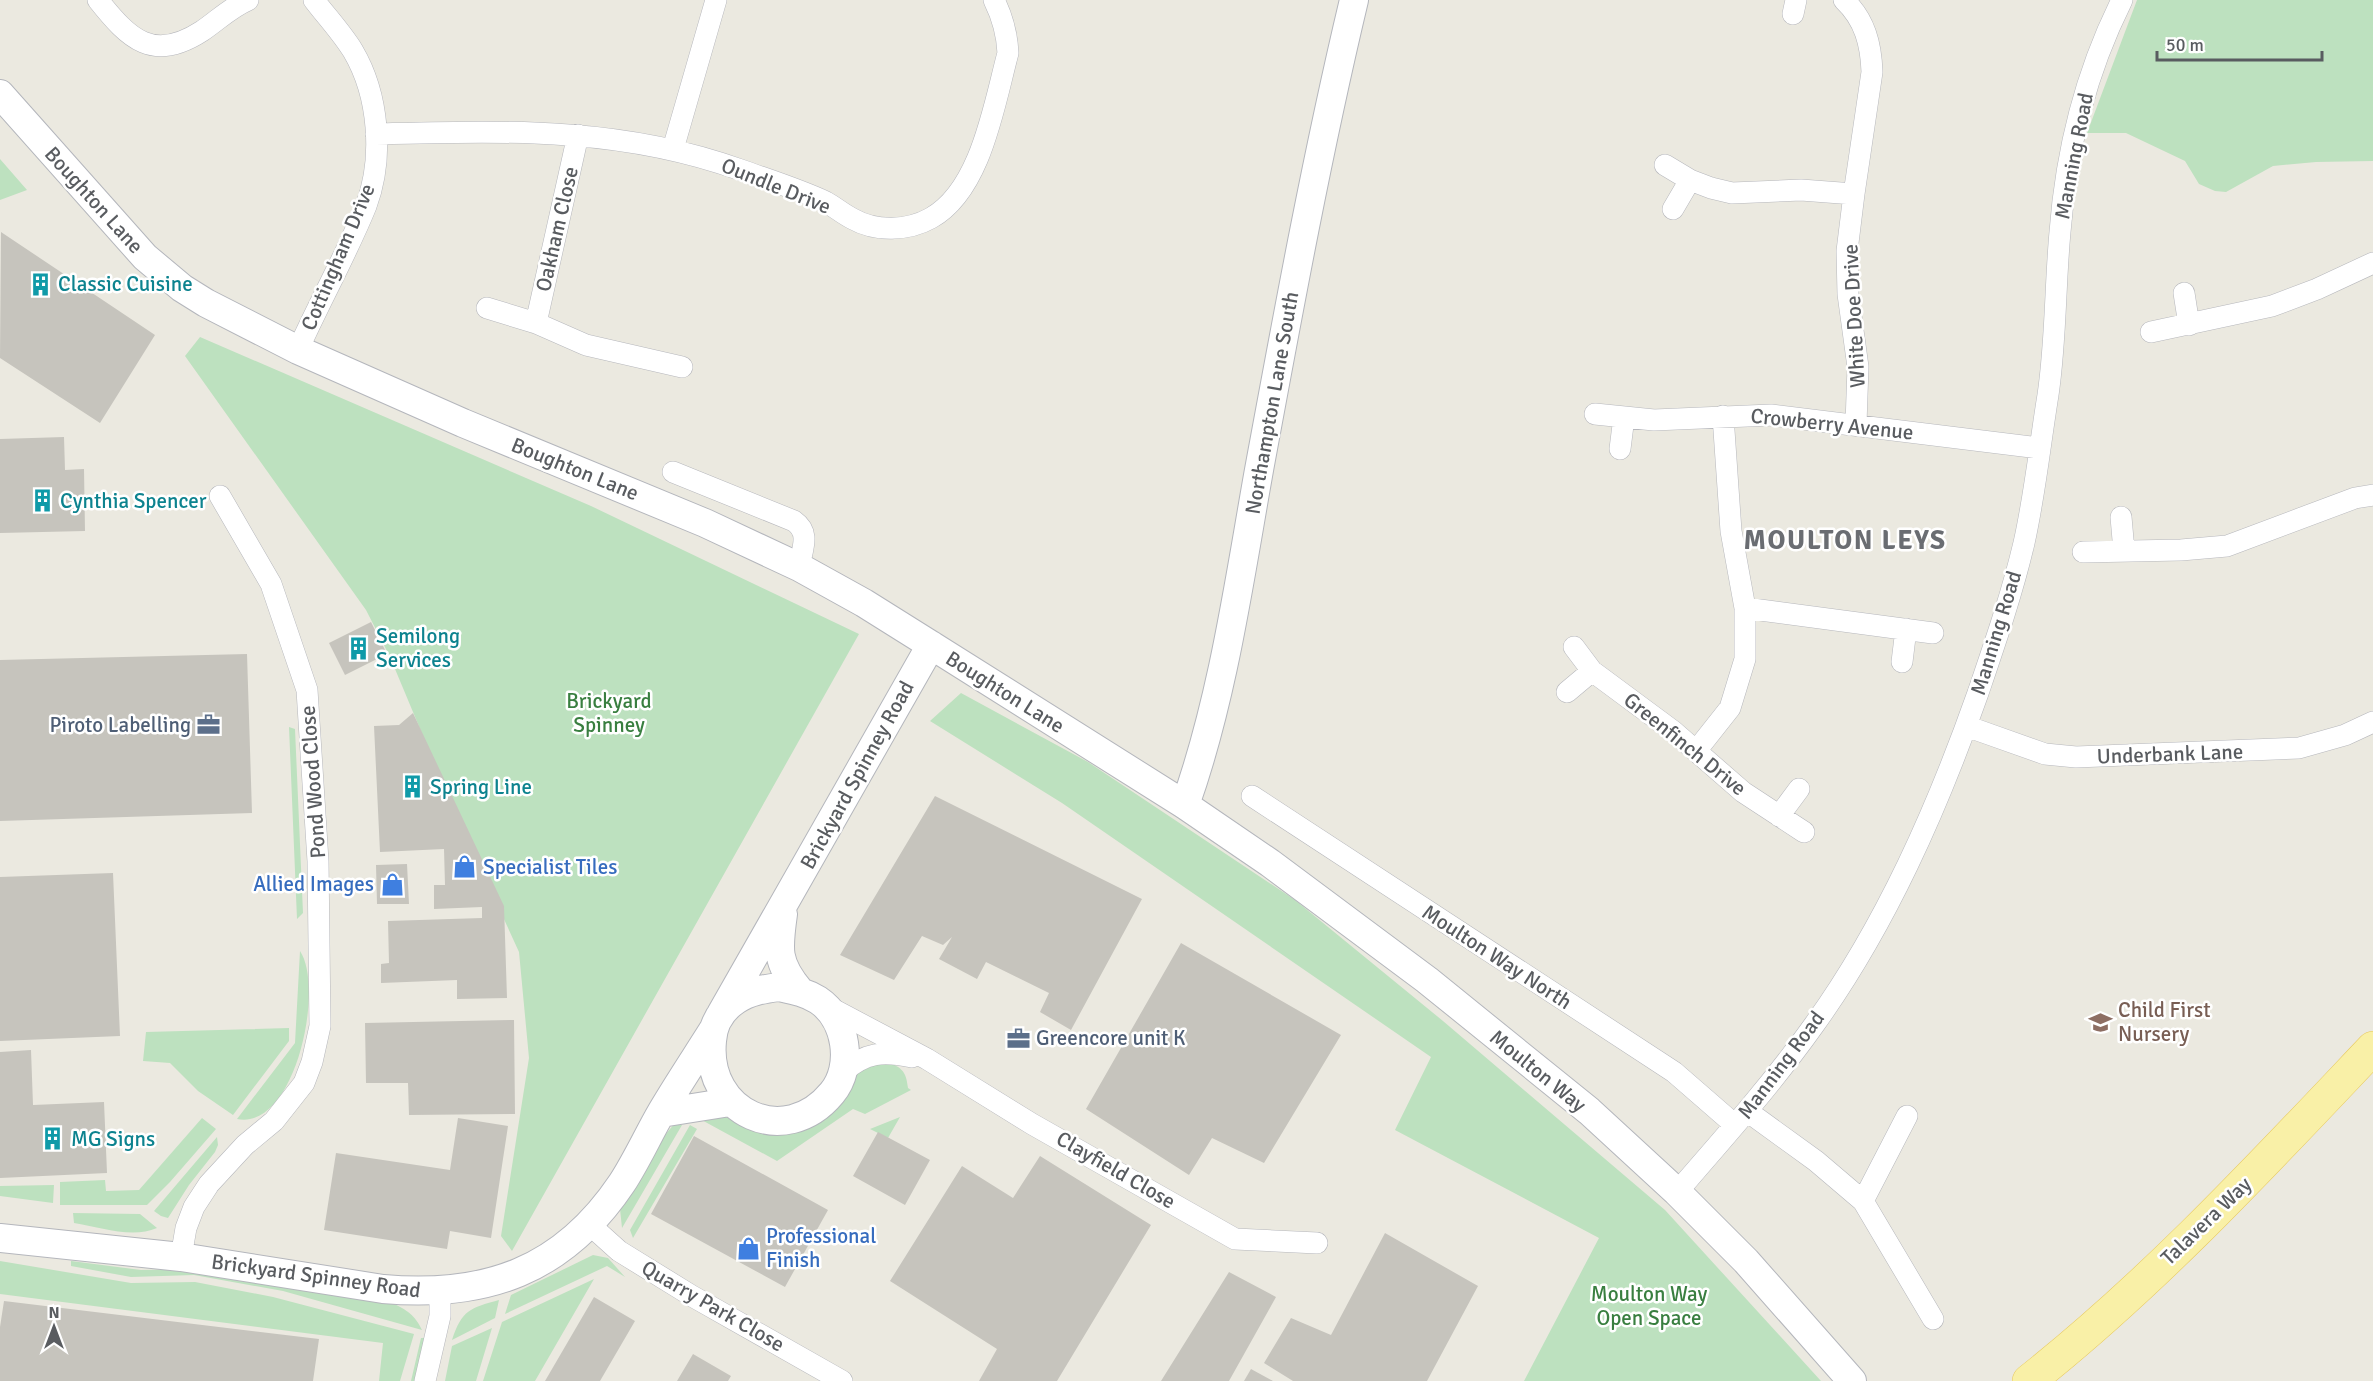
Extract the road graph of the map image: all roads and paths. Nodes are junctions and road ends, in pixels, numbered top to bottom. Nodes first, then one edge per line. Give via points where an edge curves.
1 (98, 0) edge
2 (248, 0) edge
3 (314, 0) edge
4 (716, 0) edge
5 (994, 0) edge
6 (1354, 0) edge
7 (1844, 0) edge
8 (2122, 0) edge
9 (0, 94) edge
10 (376, 134) junction
11 (578, 135) junction
12 (673, 149) junction
13 (1665, 165) dead end
14 (1690, 180) junction
15 (1854, 194) junction
16 (1673, 209) dead end
17 (2373, 263) edge
18 (2184, 292) dead end
19 (488, 308) dead end
20 (536, 322) junction
21 (2189, 326) junction
22 (2151, 332) dead end
23 (298, 350) junction
24 (682, 367) dead end
25 (1595, 414) dead end
26 (1723, 416) junction
27 (1624, 417) junction
28 (1856, 424) junction
29 (2039, 448) junction
30 (1620, 449) dead end
31 (673, 472) dead end
32 (2373, 495) edge
33 (220, 496) dead end
34 (2121, 517) dead end
35 (2124, 551) junction
36 (2083, 552) dead end
37 (799, 567) junction
38 (1745, 608) junction
39 (1906, 629) junction
40 (1933, 633) dead end
41 (931, 645) junction
42 (1574, 647) dead end
43 (1902, 662) dead end
44 (1592, 671) junction
45 (1567, 692) dead end
46 (2373, 722) edge
47 (1966, 726) junction
48 (1696, 750) junction
49 (1799, 789) dead end
50 (1252, 796) dead end
51 (1185, 806) junction
52 (1779, 816) junction
53 (1804, 832) dead end
54 (784, 906) junction
55 (810, 996) junction
56 (717, 1022) junction
57 (2373, 1048) edge
58 (927, 1059) junction
59 (843, 1072) junction
60 (730, 1102) junction
61 (661, 1113) junction
62 (1907, 1116) dead end
63 (1741, 1118) junction
64 (1677, 1192) junction
65 (1863, 1201) junction
66 (589, 1224) junction
67 (0, 1229) edge
68 (0, 1238) edge
69 (39, 1241) junction
70 (1317, 1243) dead end
71 (181, 1257) junction
72 (440, 1291) junction
73 (1933, 1319) dead end
74 (425, 1381) edge
75 (842, 1381) edge
76 (1852, 1381) edge
77 (2029, 1381) edge

1 - 2 street via 131,37 159,46 178,43 201,32
3 - 10 street, Cottingham Drive via 353,51 373,106
4 - 12 street
5 - 12 street, Oundle Drive via 1003,17 1008,53 995,101 975,168 962,191 931,218 900,228 877,228 784,186
6 - 51 street, Northampton Lane South via 1313,184 1230,627 1202,759
7 - 15 street, White Doe Drive via 1862,24 1871,51 1872,72
8 - 29 street, Manning Road via 2079,114 2064,192 2051,370
9 - 23 street, Boughton Lane via 144,257 206,303
10 - 11 street, Oundle Drive via 491,131
10 - 23 street, Cottingham Drive via 374,176 366,205
11 - 12 street, Oundle Drive
11 - 20 street, Oakham Close
13 - 14 street
14 - 15 street via 1732,193 1801,190
14 - 16 street
15 - 28 street, White Doe Drive via 1847,251 1848,294 1858,367
17 - 21 street via 2272,306
18 - 21 street
19 - 20 street, Oakham Close
20 - 24 street, Oakham Close via 586,345
21 - 22 street
23 - 37 street, Boughton Lane via 705,523
25 - 27 street, Crowberry Avenue
26 - 27 street, Crowberry Avenue via 1654,420
26 - 28 street, Crowberry Avenue via 1771,414
26 - 38 street via 1731,531
27 - 30 street
28 - 29 street, Crowberry Avenue
29 - 47 street, Manning Road via 2024,541 2000,630
31 - 37 street via 794,521 805,537
32 - 35 street via 2355,498 2227,546
33 - 71 street, Pond Wood Close via 271,584 307,690 318,861 320,1026 304,1083 274,1121 209,1184 194,1207
34 - 35 street
35 - 36 street
37 - 41 street, Boughton Lane
38 - 39 street
38 - 48 street via 1745,658 1738,686 1730,708
39 - 40 street
39 - 43 street
41 - 51 street, Boughton Lane
41 - 54 street, Brickyard Spinney Road
42 - 44 street, Greenfinch Drive
44 - 45 street
44 - 48 street, Greenfinch Drive
46 - 47 street, Underbank Lane via 2299,748 2076,757 2045,754
47 - 63 street, Manning Road via 1933,811 1862,949 1815,1024
48 - 52 street, Greenfinch Drive via 1743,792
49 - 52 street
50 - 63 street, Moulton Way North
51 - 64 street, Moulton Way via 1270,863 1427,980 1589,1112
52 - 53 street, Greenfinch Drive
54 - 55 street, Brickyard Spinney Road via 781,957 787,975
54 - 56 street, Brickyard Spinney Road
55 - 56 street via 779,987 757,990 736,999
55 - 58 street, Clayfield Close
55 - 59 street via 830,1012 839,1026 844,1040
56 - 60 street via 712,1069
56 - 61 street, Brickyard Spinney Road
57 - 77 main road, Talavera Way via 2256,1173 2162,1264
58 - 59 street, Clayfield Close via 888,1052 855,1061
58 - 70 street, Clayfield Close via 1032,1124 1235,1239
59 - 60 street via 822,1106 805,1116 765,1121
60 - 61 street
61 - 66 street, Brickyard Spinney Road via 623,1181
62 - 65 street
63 - 64 street, Manning Road
63 - 65 street, Moulton Way North via 1816,1161
64 - 76 street, Moulton Way via 1746,1261
65 - 73 street, Moulton Way North
66 - 72 street, Brickyard Spinney Road via 552,1254 519,1273 493,1283
66 - 75 street, Quarry Park Close via 628,1257
67 - 69 street
68 - 69 street, Brickyard Spinney Road
69 - 71 street, Brickyard Spinney Road
71 - 72 street, Brickyard Spinney Road via 383,1289
72 - 74 street via 440,1316

